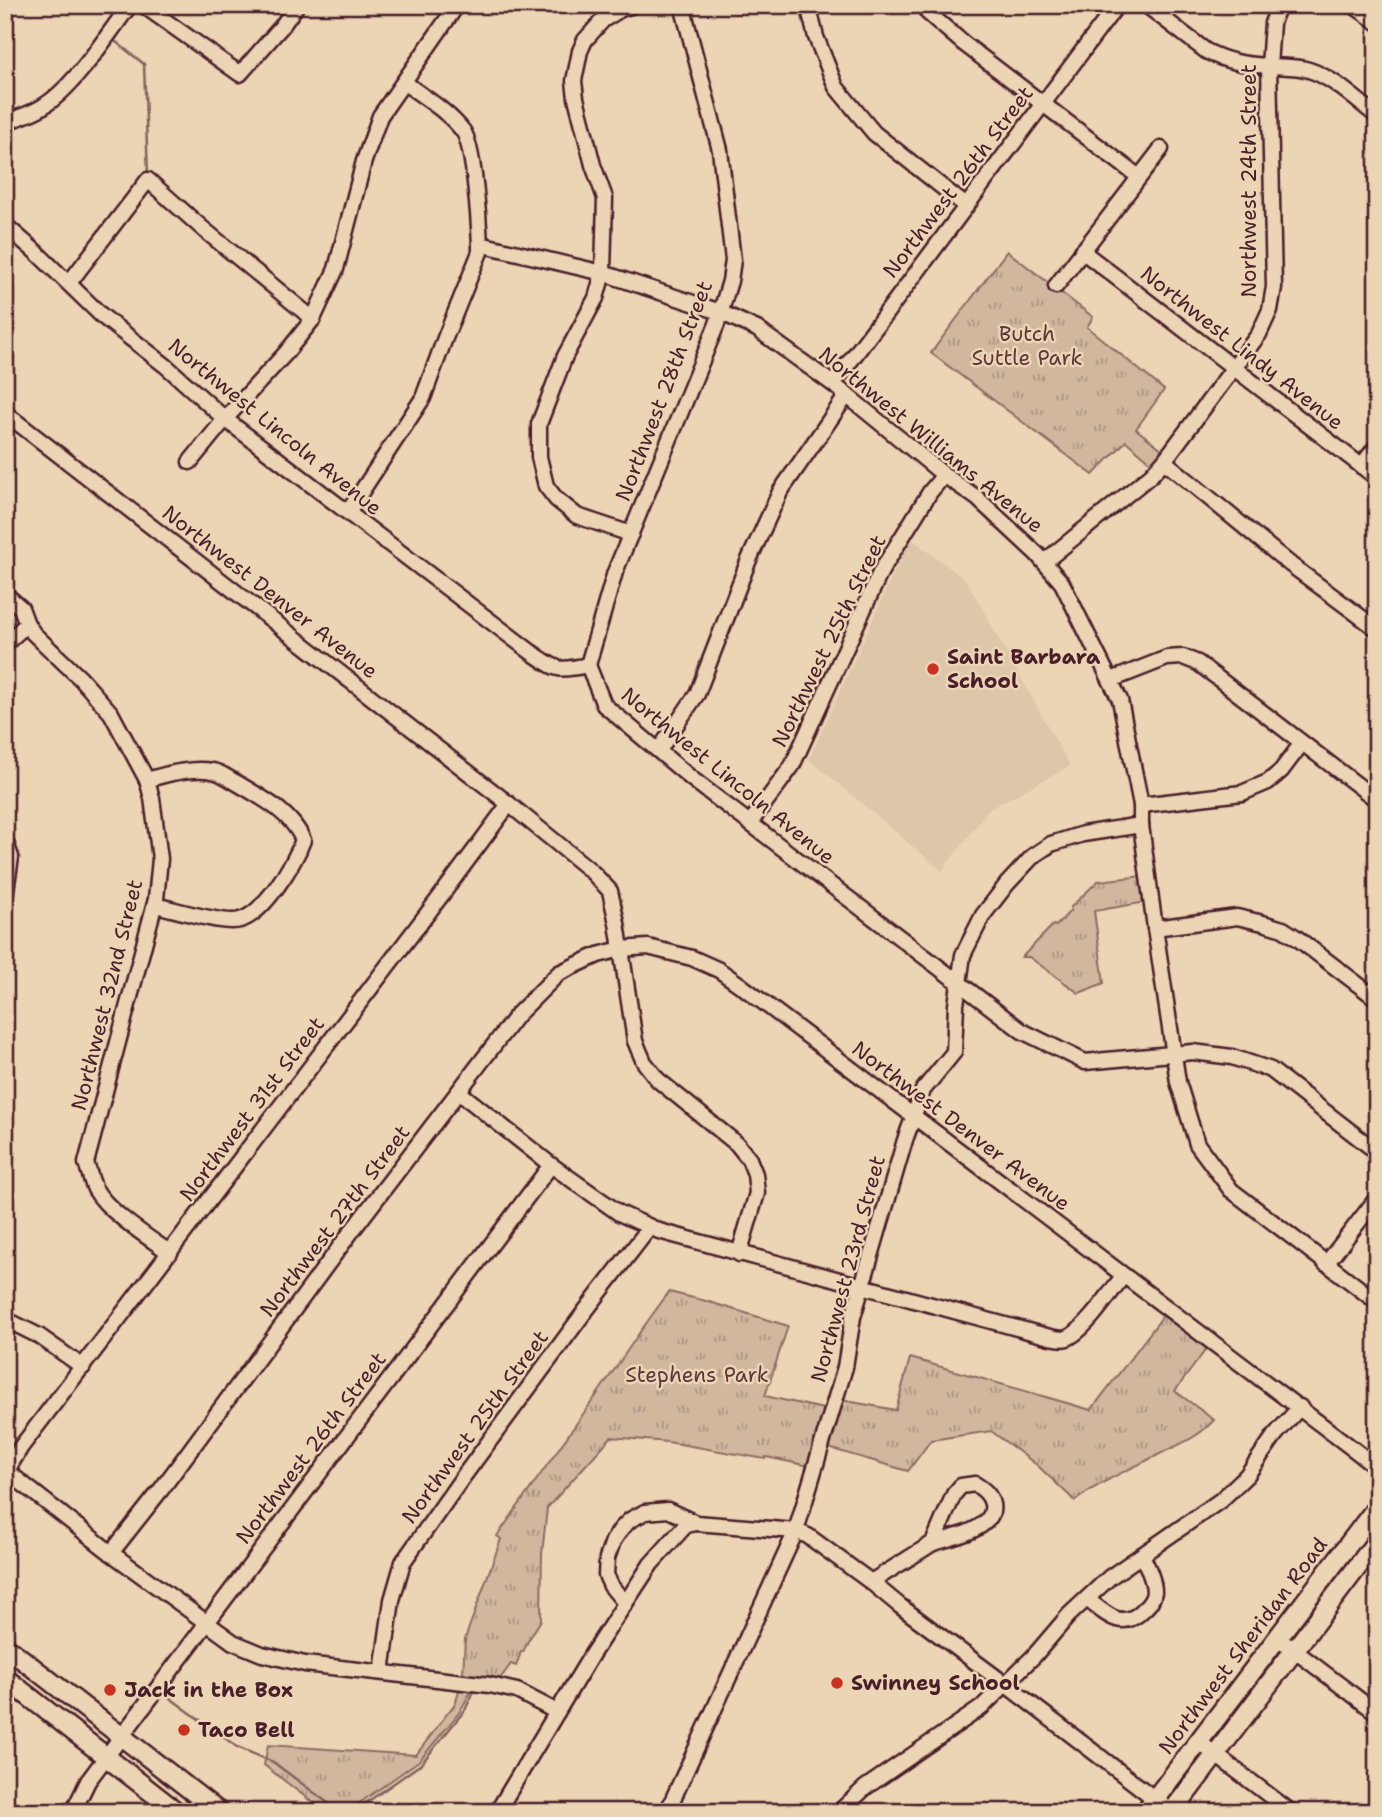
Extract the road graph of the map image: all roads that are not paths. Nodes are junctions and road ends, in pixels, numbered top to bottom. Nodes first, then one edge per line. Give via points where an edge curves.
1 (130, 5) edge
2 (143, 5) edge
3 (298, 5) edge
4 (457, 5) edge
5 (634, 5) edge
6 (682, 5) edge
7 (808, 5) edge
8 (926, 5) edge
9 (1117, 5) edge
10 (1146, 5) edge
11 (1279, 5) edge
12 (1353, 5) edge
13 (1377, 22) edge
14 (1269, 66) junction
15 (404, 82) junction
16 (1043, 104) junction
17 (1377, 116) edge
18 (5, 122) edge
19 (1161, 149) dead end
20 (1139, 177) junction
21 (967, 206) junction
22 (5, 225) edge
23 (480, 244) junction
24 (1082, 251) junction
25 (603, 273) junction
26 (69, 283) junction
27 (1056, 286) dead end
28 (720, 312) junction
29 (313, 319) junction
30 (1235, 369) junction
31 (833, 384) junction
32 (847, 395) junction
33 (225, 419) junction
34 (8, 420) edge
35 (1377, 446) edge
36 (1164, 461) junction
37 (190, 462) dead end
38 (1362, 466) junction
39 (944, 475) junction
40 (1377, 478) edge
41 (348, 512) junction
42 (631, 534) junction
43 (1044, 562) junction
44 (5, 593) edge
45 (27, 624) junction
46 (1377, 629) edge
47 (5, 644) edge
48 (588, 665) junction
49 (1111, 680) junction
50 (1302, 743) junction
51 (659, 750) junction
52 (147, 780) junction
53 (1377, 800) edge
54 (509, 804) junction
55 (1140, 806) junction
56 (750, 823) junction
57 (1142, 825) junction
58 (5, 840) edge
59 (5, 897) edge
60 (155, 905) junction
61 (1155, 928) junction
62 (621, 950) junction
63 (959, 983) junction
64 (1377, 999) edge
65 (1174, 1054) junction
66 (459, 1091) junction
67 (914, 1115) junction
68 (1377, 1152) edge
69 (551, 1164) junction
70 (1377, 1198) edge
71 (650, 1227) junction
72 (170, 1253) junction
73 (739, 1254) junction
74 (1326, 1264) junction
75 (1123, 1276) junction
76 (863, 1287) junction
77 (1377, 1302) edge
78 (5, 1319) edge
79 (83, 1367) junction
80 (1300, 1407) junction
81 (1377, 1467) edge
82 (1377, 1507) edge
83 (696, 1523) junction
84 (796, 1531) junction
85 (933, 1543) junction
86 (1376, 1545) edge
87 (111, 1553) junction
88 (1142, 1555) junction
89 (871, 1582) junction
90 (1087, 1599) junction
91 (625, 1603) junction
92 (206, 1622) junction
93 (1278, 1638) junction
94 (5, 1646) edge
95 (1294, 1650) junction
96 (382, 1672) junction
97 (5, 1678) edge
98 (1006, 1684) junction
99 (557, 1712) junction
100 (1377, 1713) edge
101 (121, 1735) junction
102 (1199, 1742) junction
103 (1215, 1755) junction
104 (106, 1756) junction
105 (1150, 1805) edge
106 (73, 1812) edge
107 (177, 1812) edge
108 (219, 1812) edge
109 (496, 1812) edge
110 (667, 1812) edge
111 (839, 1812) edge
112 (1172, 1812) edge
113 (1291, 1812) edge

1 - 18 street via 56,97
2 - 3 street via 240,74
4 - 15 street
5 - 25 street via 603,20 585,40 574,81 605,198
6 - 28 street, Northwest 28th Street via 720,150 733,260
7 - 21 street via 836,87 874,132
8 - 16 street via 927,12 963,43
9 - 16 street, Northwest 26th Street
10 - 14 street via 1217,57
11 - 14 street, Northwest 24th Street via 1272,23
12 - 13 street
14 - 17 street via 1318,74
14 - 30 street, Northwest 24th Street via 1273,298 1266,323
15 - 23 street via 465,133
15 - 29 street via 380,117 336,269
16 - 20 street
16 - 21 street, Northwest 26th Street
19 - 20 street
20 - 24 street
21 - 31 street, Northwest 26th Street
22 - 26 street, Northwest Lincoln Avenue
23 - 25 street, Northwest Williams Avenue
23 - 41 street via 423,398
24 - 27 street
24 - 30 street, Northwest Lindy Avenue
25 - 28 street, Northwest Williams Avenue
25 - 42 street via 539,424 538,457 546,486 556,499 577,516
26 - 29 street via 148,180
26 - 33 street, Northwest Lincoln Avenue
28 - 31 street, Northwest Williams Avenue via 757,329
28 - 42 street, Northwest 28th Street
29 - 33 street
30 - 36 street, Northwest 24th Street
30 - 38 street, Northwest Lindy Avenue
31 - 32 street, Northwest Williams Avenue
32 - 39 street, Northwest Williams Avenue
32 - 51 street via 780,492 697,694
33 - 37 street
33 - 41 street, Northwest Lincoln Avenue
34 - 54 street, Northwest Denver Avenue
35 - 38 street
36 - 43 street, Northwest 24th Street
36 - 46 street
38 - 40 street, Northwest Lindy Avenue
39 - 43 street, Northwest Williams Avenue via 977,498
39 - 56 street, Northwest 25th Street via 881,571 792,766
41 - 48 street, Northwest Lincoln Avenue via 556,669
42 - 48 street, Northwest 28th Street
43 - 49 street, Northwest Williams Avenue via 1062,583
44 - 45 street, Northwest 32nd Street via 21,608
45 - 47 street
45 - 52 street, Northwest 32nd Street via 111,713
48 - 51 street, Northwest Lincoln Avenue via 604,705
49 - 50 street via 1167,658 1183,657 1198,663
49 - 55 street, Northwest Williams Avenue via 1120,700
50 - 53 street
50 - 55 street via 1268,782 1242,793
51 - 56 street, Northwest Lincoln Avenue
52 - 60 street, Northwest 32nd Street via 160,859
52 - 60 street via 174,772 223,775 277,807 303,840 276,890 241,920
54 - 62 street via 610,891
54 - 72 street, Northwest 31st Street
55 - 57 street, Northwest Williams Avenue
56 - 63 street, Northwest Lincoln Avenue
57 - 61 street, Northwest Williams Avenue
57 - 63 street, Northwest 23rd Street via 1083,834 1051,844 1033,856 983,915 963,955
58 - 59 street via 11,857
60 - 72 street, Northwest 32nd Street via 86,1163 102,1199
61 - 64 street via 1237,917 1283,929
61 - 65 street, Northwest Williams Avenue
62 - 66 street, Northwest 27th Street via 559,973 517,1015
62 - 67 street, Northwest Denver Avenue via 648,947 719,970
62 - 73 street via 635,1041 644,1062 658,1080 737,1144 755,1174 757,1193
63 - 65 street, Northwest Lincoln Avenue via 1022,1031 1085,1062
63 - 67 street, Northwest 23rd Street via 954,1052 923,1090
65 - 68 street via 1232,1057 1271,1070
65 - 74 street via 1197,1144 1231,1190
66 - 69 street
66 - 87 street, Northwest 27th Street
67 - 75 street, Northwest Denver Avenue
67 - 76 street, Northwest 23rd Street
69 - 71 street via 619,1213
69 - 92 street, Northwest 26th Street
70 - 74 street
71 - 73 street
71 - 96 street, Northwest 25th Street via 403,1562 392,1600
72 - 79 street, Northwest 31st Street
73 - 76 street
74 - 77 street
75 - 76 street via 1080,1329 1063,1339
75 - 80 street, Northwest Denver Avenue
76 - 84 street, Northwest 23rd Street via 845,1367
78 - 79 street
79 - 87 street, Northwest 31st Street via 21,1447 9,1473
80 - 81 street, Northwest Denver Avenue
80 - 88 street via 1247,1475 1221,1500
82 - 93 main road, Northwest Sheridan Road
83 - 84 street
83 - 91 street via 686,1525 675,1536
83 - 91 street via 668,1510 645,1512 621,1529 607,1558 606,1575
84 - 89 street
84 - 110 street, Northwest 23rd Street
85 - 85 street via 991,1518 991,1499 985,1490 975,1484 961,1486
85 - 89 street
86 - 95 main road, Northwest Sheridan Road
87 - 92 street
88 - 90 street
88 - 90 street via 1154,1590 1139,1615 1122,1621 1109,1617
89 - 98 street
90 - 98 street
91 - 99 street
92 - 96 street via 233,1642 262,1654 305,1664
92 - 101 street, Northwest 26th Street
93 - 95 street
93 - 102 main road, Northwest Sheridan Road
94 - 101 main road
95 - 100 street
95 - 103 main road, Northwest Sheridan Road
96 - 99 street via 517,1691
97 - 104 main road
98 - 105 street
98 - 111 street via 981,1708 866,1787
99 - 109 street
101 - 104 street, Northwest 26th Street
101 - 108 main road
102 - 103 street
102 - 105 main road, Northwest Sheridan Road
103 - 112 main road, Northwest Sheridan Road
103 - 113 street
104 - 106 street, Northwest 26th Street
104 - 107 main road
105 - 112 street

